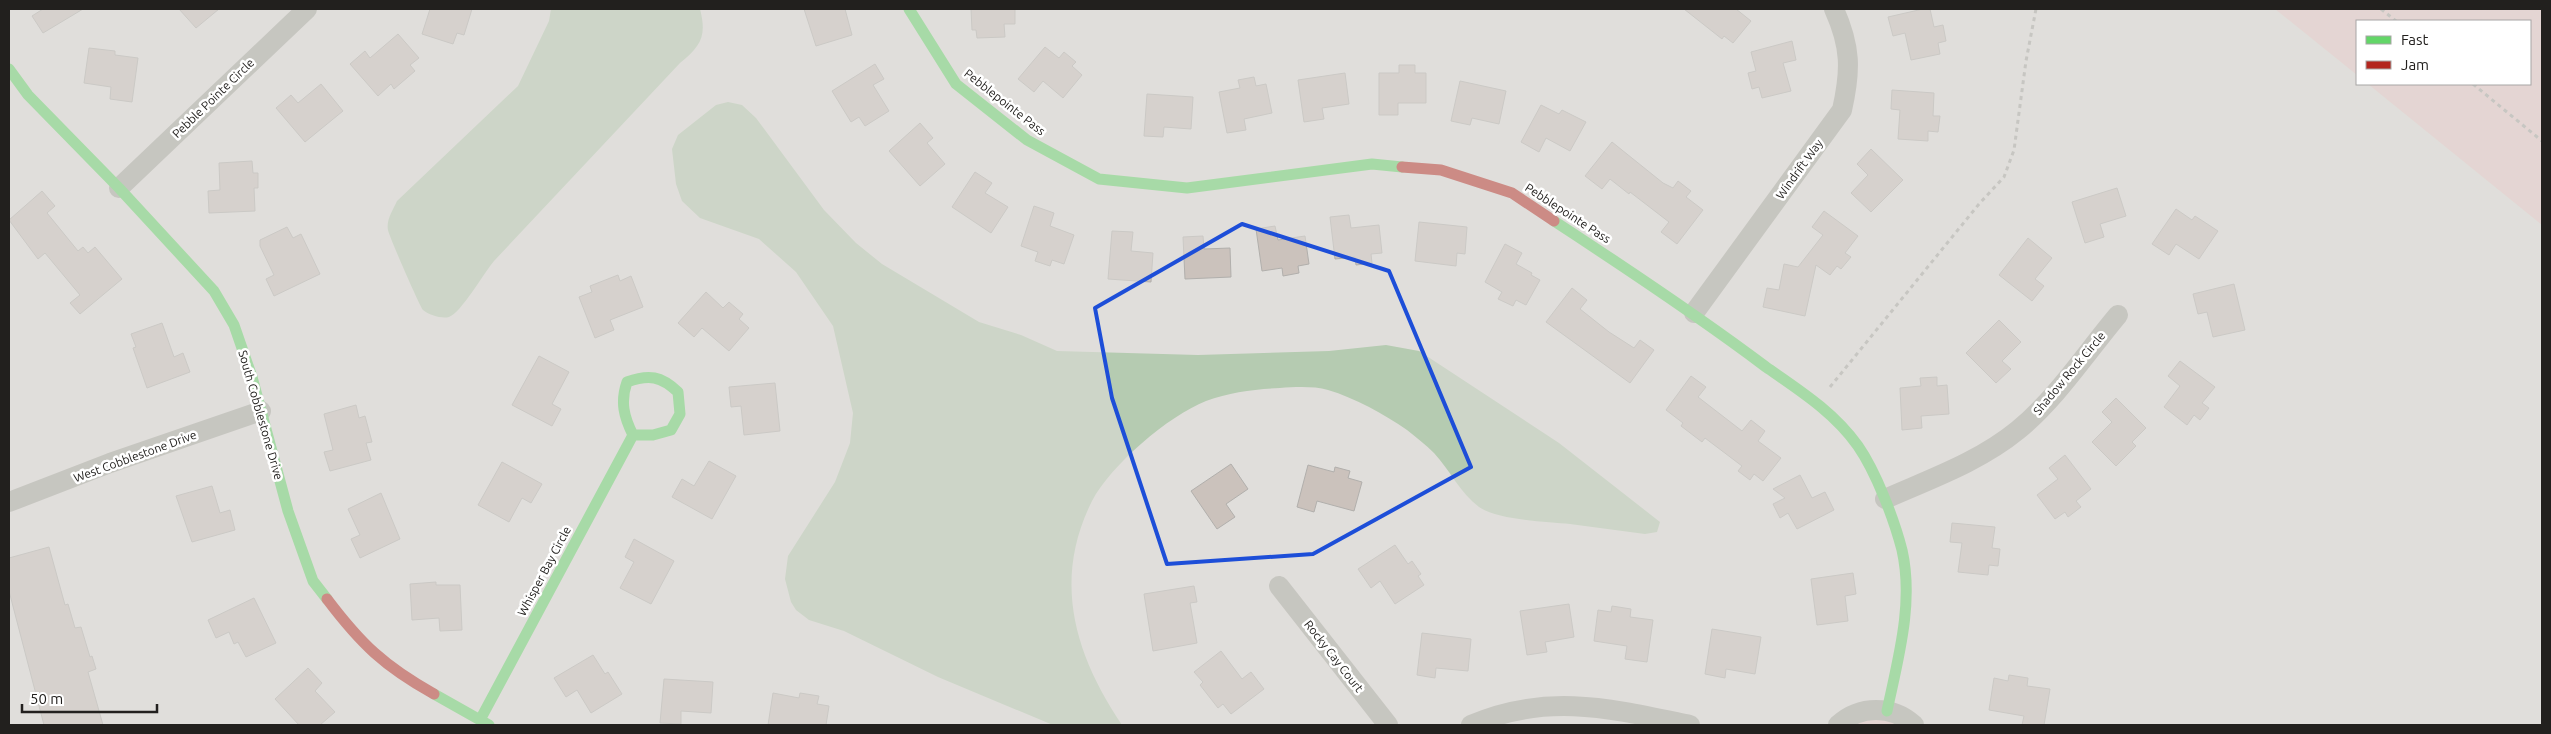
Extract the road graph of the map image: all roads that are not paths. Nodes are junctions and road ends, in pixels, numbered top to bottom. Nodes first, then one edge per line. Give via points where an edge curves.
1 (306, 9) edge
2 (909, 9) edge
3 (1834, 9) edge
4 (9, 70) edge
5 (119, 188) junction
6 (1694, 312) junction
7 (2118, 315) dead end
8 (261, 411) junction
9 (633, 435) junction
10 (1885, 499) junction
11 (9, 502) edge
12 (1279, 586) dead end
13 (1887, 711) junction
14 (485, 723) edge
15 (1388, 725) edge
16 (1472, 725) edge
17 (1690, 725) edge
18 (1838, 725) edge
19 (1914, 725) edge

1 - 5 street, Pebble Pointe Circle
2 - 6 street, Pebblepointe Pass via 956,84 1027,140 1099,179 1187,188 1372,164 1441,170 1512,193
3 - 6 street, Windrift Way via 1843,28 1849,60 1849,79 1842,110
4 - 5 street, South Cobblestone Drive via 28,95
5 - 8 street, South Cobblestone Drive via 214,291 234,325
6 - 10 street, Pebblepointe Pass via 1829,413 1858,446
7 - 10 street, Shadow Rock Circle via 2043,407 2017,431 1972,460
8 - 11 street, West Cobblestone Drive
8 - 14 street, South Cobblestone Drive via 288,512 313,581 355,636 381,660 419,686
9 - 9 street via 653,435 671,430 680,414 678,392 664,379 644,375 627,382 621,395 622,416
9 - 14 street, Whisper Bay Circle
10 - 13 street, Pebblepointe Pass via 1902,551 1906,596 1902,637
12 - 15 street, Rocky Cay Court
13 - 18 street via 1862,711
13 - 19 street
16 - 17 street via 1508,712 1559,705 1617,710

